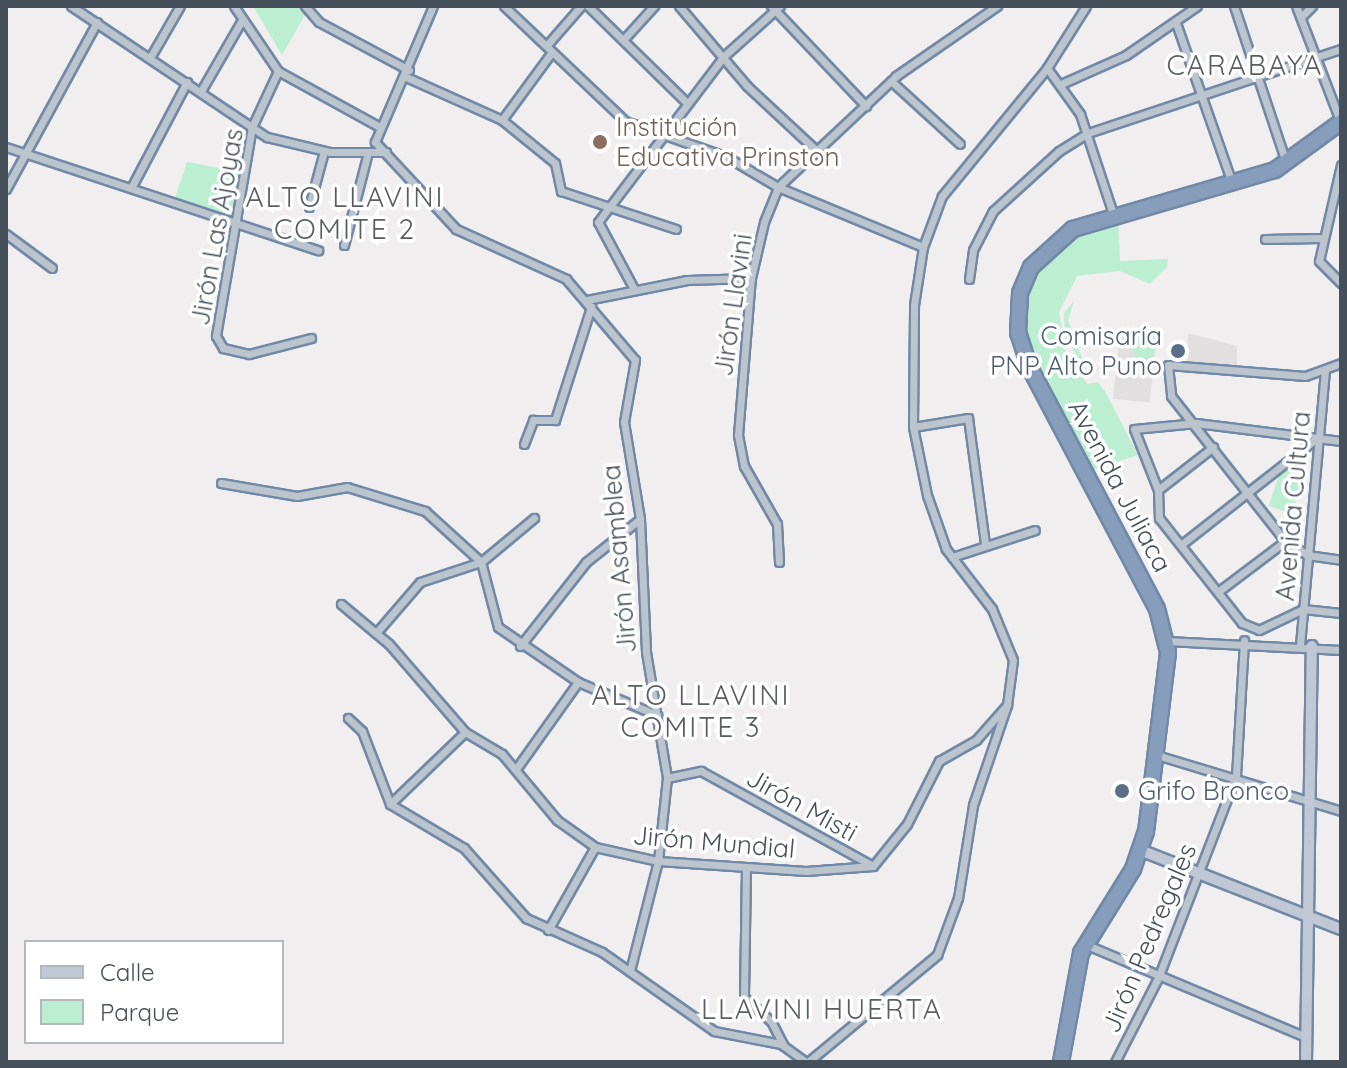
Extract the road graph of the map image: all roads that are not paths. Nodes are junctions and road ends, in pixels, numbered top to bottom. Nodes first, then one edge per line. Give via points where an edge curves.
1 (71, 6) edge
2 (180, 6) edge
3 (234, 6) edge
4 (305, 6) edge
5 (433, 6) edge
6 (504, 6) edge
7 (581, 6) edge
8 (588, 6) edge
9 (654, 6) edge
10 (679, 6) edge
11 (997, 6) edge
12 (1086, 6) edge
13 (1197, 6) edge
14 (1234, 6) edge
15 (1296, 6) edge
16 (1312, 6) edge
17 (775, 7) edge
18 (1301, 17) junction
19 (242, 20) junction
20 (97, 22) junction
21 (1176, 23) junction
22 (624, 39) junction
23 (550, 48) junction
24 (1341, 49) edge
25 (151, 56) junction
26 (724, 56) junction
27 (1318, 59) junction
28 (1047, 68) junction
29 (278, 71) junction
30 (408, 74) junction
31 (1260, 80) junction
32 (891, 81) junction
33 (187, 82) junction
34 (1061, 84) junction
35 (201, 91) junction
36 (1206, 98) junction
37 (687, 103) junction
38 (866, 106) junction
39 (502, 120) junction
40 (1341, 122) edge
41 (252, 127) junction
42 (380, 127) junction
43 (665, 133) junction
44 (1088, 133) junction
45 (960, 144) dead end
46 (6, 147) edge
47 (324, 151) junction
48 (817, 151) junction
49 (386, 152) junction
50 (22, 155) junction
51 (367, 156) junction
52 (1287, 164) junction
53 (1341, 165) edge
54 (1232, 183) junction
55 (778, 187) junction
56 (131, 188) junction
57 (6, 189) edge
58 (614, 204) junction
59 (309, 207) dead end
60 (1113, 214) junction
61 (231, 226) junction
62 (676, 229) dead end
63 (6, 234) edge
64 (1321, 238) junction
65 (1265, 239) dead end
66 (344, 245) dead end
67 (923, 247) junction
68 (318, 250) dead end
69 (52, 268) dead end
70 (751, 278) junction
71 (969, 279) dead end
72 (1341, 283) edge
73 (634, 289) junction
74 (589, 303) junction
75 (311, 338) dead end
76 (1341, 363) edge
77 (1325, 371) junction
78 (1196, 423) junction
79 (913, 427) junction
80 (1319, 438) junction
81 (1341, 441) edge
82 (524, 444) dead end
83 (1213, 447) junction
84 (221, 483) dead end
85 (1158, 490) junction
86 (1247, 492) junction
87 (534, 518) dead end
88 (640, 519) junction
89 (1035, 530) dead end
90 (1285, 541) junction
91 (985, 544) junction
92 (1182, 544) junction
93 (1307, 555) junction
94 (952, 557) junction
95 (1341, 560) edge
96 (481, 562) junction
97 (779, 562) dead end
98 (1219, 591) junction
99 (341, 604) dead end
100 (1303, 609) junction
101 (1341, 613) edge
102 (376, 633) junction
103 (1244, 640) junction
104 (1167, 641) junction
105 (1300, 645) junction
106 (520, 646) junction
107 (1312, 646) junction
108 (1341, 650) edge
109 (578, 682) junction
110 (1007, 705) junction
111 (657, 715) junction
112 (348, 718) dead end
113 (465, 732) junction
114 (1160, 756) junction
115 (516, 769) junction
116 (1236, 776) junction
117 (667, 778) junction
118 (1306, 800) junction
119 (390, 804) junction
120 (1341, 811) edge
121 (595, 847) junction
122 (1140, 850) junction
123 (658, 861) junction
124 (873, 866) junction
125 (746, 868) junction
126 (1201, 874) junction
127 (1307, 919) junction
128 (1341, 929) edge
129 (548, 930) junction
130 (1085, 944) junction
131 (630, 971) junction
132 (1158, 978) junction
133 (1306, 1037) junction
134 (784, 1046) junction
135 (807, 1062) edge
136 (1061, 1062) edge
137 (1115, 1062) edge
138 (1306, 1062) edge

1 - 20 street
2 - 25 street
3 - 19 street
4 - 30 street via 319,22
5 - 30 street
6 - 23 street
7 - 23 street
8 - 22 street
9 - 22 street
10 - 26 street
11 - 32 street
12 - 28 street
13 - 21 street
14 - 31 street
15 - 18 street
16 - 18 street
17 - 26 street
17 - 38 street
18 - 27 street
19 - 29 street
19 - 35 street
20 - 25 street
20 - 50 street
21 - 34 street via 1090,76
21 - 36 street
22 - 37 street
23 - 39 street
23 - 43 street via 612,113
24 - 27 street
25 - 33 street
26 - 37 street
26 - 48 street
27 - 31 street
27 - 40 street
28 - 34 street
28 - 67 street via 942,196
29 - 41 street, Jirón Las Ajoyas
29 - 42 street
30 - 39 street
30 - 42 street
31 - 36 street
31 - 52 street
32 - 38 street
32 - 45 street
33 - 35 street
33 - 56 street
34 - 44 street
35 - 41 street
36 - 44 street
36 - 54 street
37 - 43 street
38 - 48 street
39 - 58 street via 555,163 561,191
40 - 52 highway, Avenida Juliaca
41 - 47 street via 282,143
41 - 61 street, Jirón Las Ajoyas
42 - 49 street via 375,142
43 - 55 street
43 - 58 street
44 - 60 street
44 - 71 street via 1037,167 993,211 973,250
46 - 50 street
47 - 51 street
47 - 59 street
48 - 55 street
49 - 51 street
49 - 74 street via 456,229 555,270
50 - 56 street via 69,162
50 - 57 street
51 - 66 street
52 - 54 highway, Avenida Juliaca
53 - 64 street
54 - 60 highway, Avenida Juliaca
55 - 67 street
55 - 70 street, Jirón Llavini
56 - 61 street
58 - 62 street
58 - 73 street via 598,231
60 - 104 highway, Avenida Juliaca via 1073,229 1031,267 1020,293 1018,333
61 - 68 street
61 - 75 street, Jirón Las Ajoyas via 218,344 256,353
63 - 69 street
64 - 65 street
64 - 72 street via 1319,266
67 - 79 street via 912,319
70 - 73 street
70 - 97 street, Jirón Llavini via 738,435 744,466 777,524
73 - 74 street
74 - 82 street via 555,420 533,420
74 - 88 street, Jirón Asamblea via 635,363 624,422
76 - 77 street
77 - 78 street via 1305,376 1168,365 1169,392
77 - 80 street, Avenida Cultura
78 - 80 street
78 - 83 street
78 - 85 street via 1134,429
79 - 91 street via 968,418
79 - 94 street via 927,495
80 - 81 street
80 - 86 street
80 - 93 street, Avenida Cultura
83 - 85 street
83 - 86 street
84 - 96 street via 297,496 347,487 413,506
85 - 92 street via 1159,518
86 - 90 street
86 - 92 street
87 - 96 street
88 - 106 street via 586,562
88 - 111 street, Jirón Asamblea via 644,629
89 - 91 street
90 - 93 street
90 - 98 street
91 - 94 street
92 - 98 street
93 - 95 street
93 - 100 street, Avenida Cultura
94 - 110 street via 1009,645
96 - 102 street via 420,582
96 - 106 street via 493,588 495,624
98 - 100 street via 1254,629
99 - 102 street, Jirón Mundial
100 - 101 street
100 - 105 street, Avenida Cultura
102 - 113 street, Jirón Mundial
103 - 104 street
103 - 105 street
103 - 116 street, Jirón Pedregales
104 - 114 highway, Avenida Juliaca
105 - 107 street
106 - 109 street
107 - 108 street
107 - 118 street
109 - 111 street
109 - 115 street
110 - 124 street via 976,740 939,761 907,824
110 - 135 street via 975,795 958,898 937,955
111 - 117 street, Jirón Asamblea
112 - 119 street via 362,731
113 - 115 street, Jirón Mundial
113 - 119 street
114 - 116 street
114 - 122 highway, Avenida Juliaca
115 - 121 street, Jirón Mundial via 546,811
116 - 118 street
116 - 126 street, Jirón Pedregales
117 - 123 street, Jirón Asamblea
117 - 124 street, Jirón Misti via 701,771
118 - 120 street
118 - 127 street
119 - 129 street via 464,848 512,906
121 - 123 street, Jirón Mundial
121 - 129 street
122 - 126 street
122 - 130 highway, Avenida Juliaca
123 - 125 street, Jirón Mundial
123 - 131 street, Jirón Asamblea
124 - 125 street, Jirón Mundial
125 - 134 street via 744,997 771,1021
126 - 127 street
126 - 132 street, Jirón Pedregales
127 - 128 street
127 - 133 street
129 - 131 street
130 - 132 street
130 - 136 highway, Avenida Juliaca
131 - 134 street via 714,1031
132 - 133 street
132 - 137 street, Jirón Pedregales
133 - 138 street
134 - 135 street

